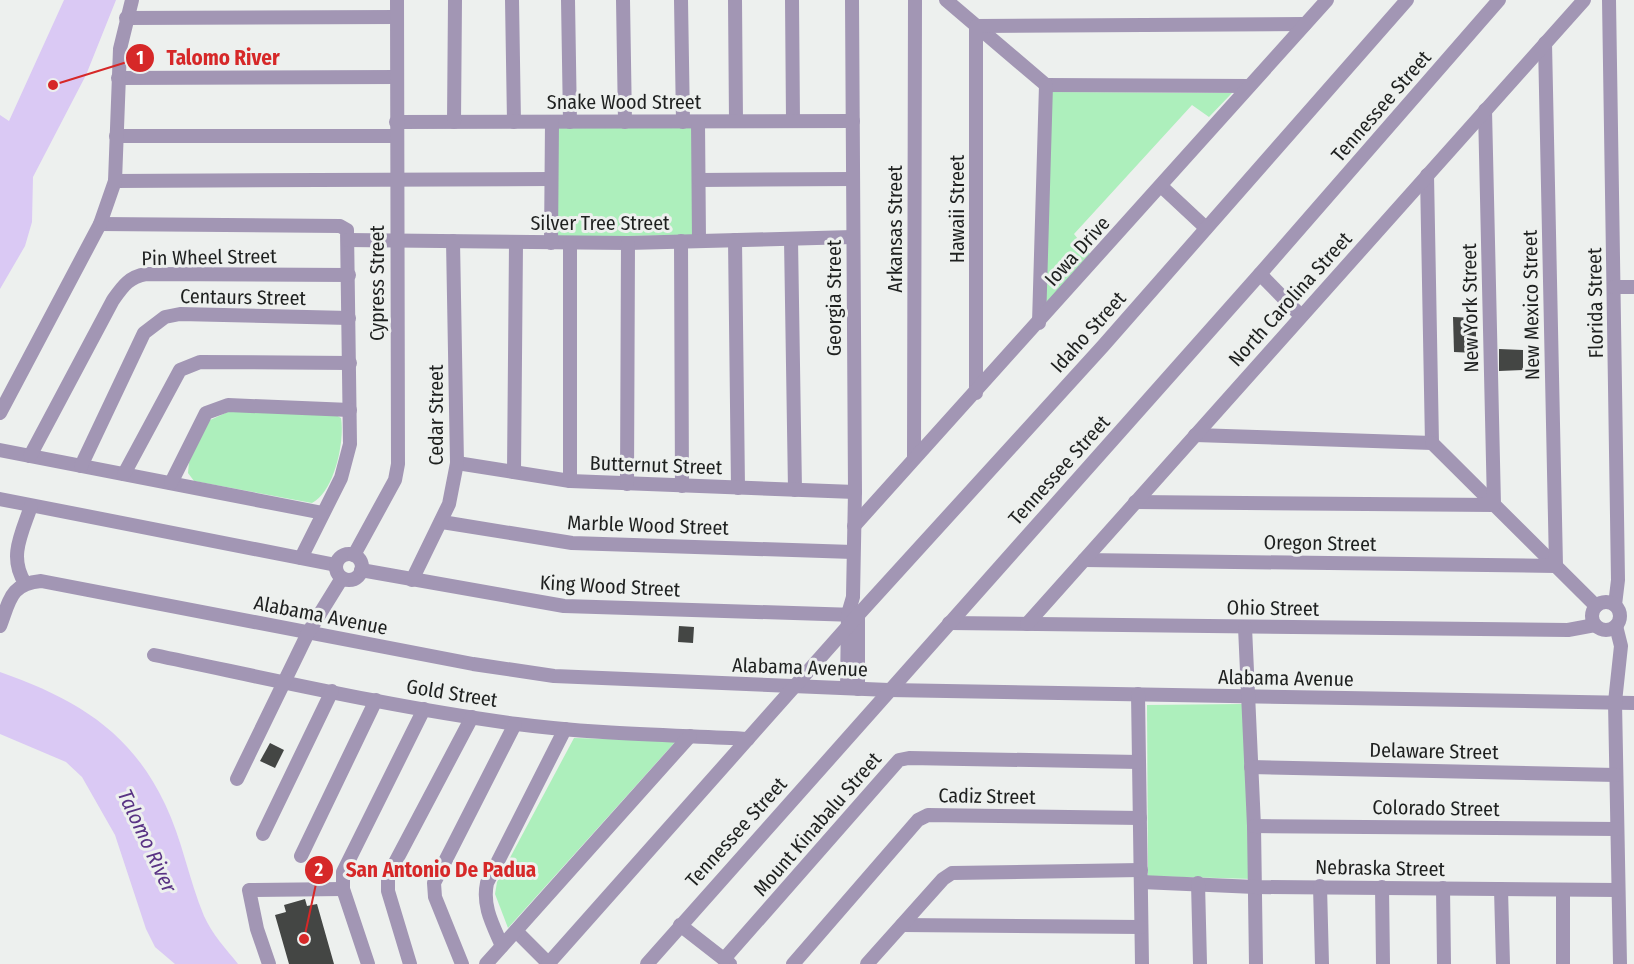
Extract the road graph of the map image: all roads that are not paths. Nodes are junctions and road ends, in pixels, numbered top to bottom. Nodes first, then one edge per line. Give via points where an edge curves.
1 (132, 0) edge
2 (397, 0) edge
3 (455, 0) edge
4 (512, 0) edge
5 (568, 0) edge
6 (623, 0) edge
7 (681, 0) edge
8 (735, 0) edge
9 (792, 0) edge
10 (852, 0) edge
11 (915, 0) edge
12 (946, 0) edge
13 (1327, 0) edge
14 (1407, 0) edge
15 (1499, 0) edge
16 (1584, 0) edge
17 (1609, 0) edge
18 (397, 17) junction
19 (126, 18) junction
20 (1305, 24) junction
21 (976, 26) junction
22 (1545, 43) junction
23 (397, 77) junction
24 (118, 78) junction
25 (1046, 85) junction
26 (1250, 87) junction
27 (1485, 110) junction
28 (793, 121) junction
29 (853, 121) junction
30 (454, 122) junction
31 (514, 122) junction
32 (552, 122) junction
33 (570, 122) junction
34 (625, 122) junction
35 (690, 122) junction
36 (736, 122) junction
37 (396, 129) junction
38 (116, 136) junction
39 (1427, 175) junction
40 (551, 179) junction
41 (853, 179) junction
42 (396, 180) junction
43 (699, 180) junction
44 (115, 181) junction
45 (1161, 186) junction
46 (100, 224) junction
47 (1206, 228) junction
48 (347, 234) junction
49 (853, 237) junction
50 (791, 238) junction
51 (397, 240) junction
52 (735, 240) junction
53 (681, 241) junction
54 (699, 241) junction
55 (453, 242) junction
56 (516, 243) junction
57 (551, 243) junction
58 (570, 243) junction
59 (628, 243) junction
60 (1260, 274) junction
61 (349, 275) junction
62 (1634, 287) edge
63 (1614, 288) junction
64 (1301, 316) junction
65 (349, 318) junction
66 (1039, 323) junction
67 (350, 363) junction
68 (976, 393) junction
69 (350, 410) junction
70 (0, 413) edge
71 (1195, 435) junction
72 (1432, 444) junction
73 (0, 450) edge
74 (30, 456) junction
75 (914, 458) junction
76 (457, 463) junction
77 (81, 466) junction
78 (514, 472) junction
79 (124, 474) junction
80 (570, 481) junction
81 (171, 483) junction
82 (627, 484) junction
83 (682, 486) junction
84 (738, 488) junction
85 (795, 490) junction
86 (855, 492) junction
87 (0, 499) edge
88 (1135, 502) junction
89 (1494, 505) junction
90 (31, 506) junction
91 (323, 513) junction
92 (442, 522) junction
93 (854, 526) junction
94 (853, 552) junction
95 (354, 555) junction
96 (301, 558) junction
97 (1084, 560) junction
98 (336, 564) junction
99 (1556, 566) junction
100 (362, 570) junction
101 (342, 578) junction
102 (412, 580) junction
103 (25, 583) junction
104 (1615, 605) junction
105 (1596, 606) junction
106 (851, 619) junction
107 (949, 623) junction
108 (0, 624) edge
109 (1027, 624) junction
110 (1596, 625) junction
111 (1616, 626) junction
112 (1245, 627) junction
113 (308, 633) junction
114 (154, 655) dead end
115 (286, 682) junction
116 (795, 686) junction
117 (852, 689) junction
118 (889, 690) junction
119 (332, 691) junction
120 (1138, 694) junction
121 (1248, 697) junction
122 (376, 700) junction
123 (1615, 702) junction
124 (1634, 702) edge
125 (424, 709) junction
126 (472, 717) junction
127 (515, 724) junction
128 (565, 729) junction
129 (690, 736) junction
130 (748, 739) junction
131 (1139, 762) junction
132 (1251, 767) junction
133 (1616, 775) junction
134 (237, 778) dead end
135 (1140, 818) junction
136 (1254, 826) junction
137 (1617, 829) junction
138 (263, 834) dead end
139 (301, 856) dead end
140 (1141, 876) junction
141 (1198, 884) junction
142 (1320, 886) junction
143 (1256, 887) junction
144 (1382, 887) junction
145 (1443, 888) junction
146 (343, 889) junction
147 (1502, 889) junction
148 (1563, 890) junction
149 (1618, 890) junction
150 (680, 925) junction
151 (902, 925) junction
152 (1141, 927) junction
153 (516, 931) junction
154 (502, 946) junction
155 (727, 962) edge
156 (269, 964) edge
157 (368, 964) edge
158 (410, 964) edge
159 (462, 964) edge
160 (486, 964) edge
161 (548, 964) edge
162 (647, 964) edge
163 (794, 964) edge
164 (867, 964) edge
165 (1142, 964) edge
166 (1200, 964) edge
167 (1256, 964) edge
168 (1322, 964) edge
169 (1383, 964) edge
170 (1444, 964) edge
171 (1503, 964) edge
172 (1563, 964) edge
173 (1620, 964) edge

1 - 19 street
2 - 18 street, Cypress Street
3 - 30 street
4 - 31 street
5 - 33 street
6 - 34 street
7 - 35 street
8 - 36 street
9 - 28 street
10 - 29 street, Georgia Street
11 - 75 street, Arkansas Street
12 - 21 street
13 - 20 street, Iowa Drive
14 - 47 street, Idaho Street
15 - 60 street, Tennessee Street
16 - 22 street, North Carolina Street
17 - 63 street, Florida Street
18 - 19 street
18 - 23 street, Cypress Street
19 - 24 street
20 - 21 street
20 - 26 street, Iowa Drive
21 - 25 street
21 - 68 street, Hawaii Street
22 - 27 street, North Carolina Street
22 - 99 street, New Mexico Street
23 - 24 street
23 - 37 street, Cypress Street
24 - 38 street
25 - 26 street
25 - 66 street
26 - 45 street, Iowa Drive
27 - 39 street, North Carolina Street
27 - 89 street, New York Street
28 - 29 street, Snake Wood Street
28 - 36 street, Snake Wood Street
29 - 41 street, Georgia Street
30 - 31 street, Snake Wood Street
30 - 37 street, Snake Wood Street
31 - 32 street, Snake Wood Street
32 - 33 street, Snake Wood Street
32 - 40 street
33 - 34 street, Snake Wood Street
34 - 35 street, Snake Wood Street
35 - 36 street, Snake Wood Street
35 - 43 street
37 - 38 street, Snake Wood Street
37 - 42 street, Cypress Street
38 - 44 street
39 - 64 street, North Carolina Street
39 - 72 street
40 - 42 street
40 - 57 street
41 - 43 street
41 - 49 street, Georgia Street
42 - 44 street
42 - 51 street, Cypress Street
43 - 54 street
44 - 46 street
45 - 47 street
45 - 66 street, Iowa Drive
46 - 48 street, Silver Tree Street
46 - 70 street
47 - 106 street, Idaho Street via 1103,346
48 - 51 street, Silver Tree Street
48 - 61 street
49 - 50 street, Silver Tree Street
49 - 86 street, Georgia Street
50 - 52 street, Silver Tree Street
50 - 85 street
51 - 55 street, Silver Tree Street
51 - 95 street, Cypress Street via 397,473
52 - 54 street, Silver Tree Street
52 - 84 street
53 - 54 street, Silver Tree Street
53 - 59 street, Silver Tree Street
53 - 83 street
55 - 56 street, Silver Tree Street
55 - 76 street, Cedar Street
56 - 57 street, Silver Tree Street
56 - 78 street
57 - 58 street, Silver Tree Street
58 - 59 street, Silver Tree Street
58 - 80 street
59 - 82 street
60 - 64 street
60 - 107 street, Tennessee Street
61 - 65 street
61 - 74 street, Pin Wheel Street via 134,276 113,300
62 - 63 street
63 - 104 street, Florida Street via 1618,580
64 - 71 street, North Carolina Street
65 - 67 street
65 - 77 street, Centaurs Street via 180,314 165,317 144,333
66 - 68 street, Iowa Drive
67 - 69 street
67 - 79 street via 200,362 185,366
68 - 75 street, Iowa Drive
69 - 81 street via 228,405 210,409
69 - 91 street via 348,457
71 - 72 street
71 - 88 street, North Carolina Street
72 - 89 street
73 - 74 street
74 - 77 street
75 - 93 street, Iowa Drive
76 - 78 street, Butternut Street
76 - 92 street, Cedar Street
77 - 79 street
78 - 80 street, Butternut Street
79 - 81 street
80 - 82 street, Butternut Street
81 - 91 street
82 - 83 street, Butternut Street
83 - 84 street, Butternut Street
84 - 85 street, Butternut Street
85 - 86 street, Butternut Street
86 - 93 street, Georgia Street
87 - 90 street
88 - 89 street
88 - 97 street, North Carolina Street
89 - 99 street
90 - 96 street
90 - 103 street via 15,557
91 - 96 street
92 - 94 street, Marble Wood Street via 572,543
92 - 102 street, Cedar Street
93 - 94 street, Georgia Street
94 - 106 street, Georgia Street
95 - 98 street via 344,555
95 - 100 street
96 - 98 street
97 - 99 street, Oregon Street
97 - 109 street, North Carolina Street
98 - 101 street
99 - 105 street
100 - 101 street via 354,579
100 - 102 street, King Wood Street
101 - 113 street
102 - 106 street, King Wood Street via 564,606
103 - 108 street via 12,595
103 - 113 street, Alabama Avenue via 66,584
104 - 105 street via 1605,602
104 - 111 street via 1621,617
105 - 110 street via 1592,616
106 - 116 street, Idaho Street
106 - 117 street, Georgia Street
107 - 109 street, Ohio Street
107 - 118 street, Tennessee Street
109 - 112 street, Ohio Street
110 - 111 street via 1605,630
110 - 112 street, Ohio Street via 1568,630
111 - 123 street via 1621,645
112 - 121 street
113 - 115 street
113 - 116 street, Alabama Avenue via 554,676
114 - 115 street, Gold Street
115 - 119 street, Gold Street
115 - 134 street
116 - 117 street, Alabama Avenue
116 - 130 street, Idaho Street
117 - 118 street, Alabama Avenue
118 - 120 street, Alabama Avenue
118 - 150 street, Tennessee Street
119 - 122 street, Gold Street
119 - 138 street
120 - 121 street, Alabama Avenue
120 - 131 street
121 - 123 street, Alabama Avenue
121 - 132 street
122 - 125 street, Gold Street
122 - 139 street
123 - 124 street, Alabama Avenue
123 - 133 street
125 - 126 street, Gold Street
125 - 146 street via 347,862
126 - 127 street, Gold Street
126 - 158 street via 388,876 388,891
127 - 128 street, Gold Street
127 - 159 street via 434,883 435,897
128 - 129 street, Gold Street
128 - 154 street via 487,883 484,898
129 - 130 street, Gold Street
129 - 153 street
130 - 161 street, Idaho Street
131 - 135 street
131 - 155 street, Mount Kinabalu Street via 898,760
132 - 133 street, Delaware Street
132 - 136 street
133 - 137 street
135 - 140 street
135 - 163 street, Cadiz Street via 937,813 924,817
136 - 137 street, Colorado Street
136 - 143 street
137 - 149 street
140 - 141 street, Nebraska Street
140 - 151 street, Nebraska Street via 952,873
140 - 152 street
141 - 143 street, Nebraska Street
141 - 166 street
142 - 143 street, Nebraska Street
142 - 144 street, Nebraska Street
142 - 168 street
143 - 167 street
144 - 145 street, Nebraska Street
144 - 169 street
145 - 147 street, Nebraska Street
145 - 170 street
146 - 156 street via 249,890
146 - 157 street
147 - 148 street, Nebraska Street
147 - 171 street
148 - 149 street, Nebraska Street
148 - 172 street
149 - 173 street
150 - 155 street
150 - 162 street, Tennessee Street
151 - 152 street
151 - 164 street, Nebraska Street
152 - 165 street
153 - 154 street
153 - 161 street
154 - 160 street

